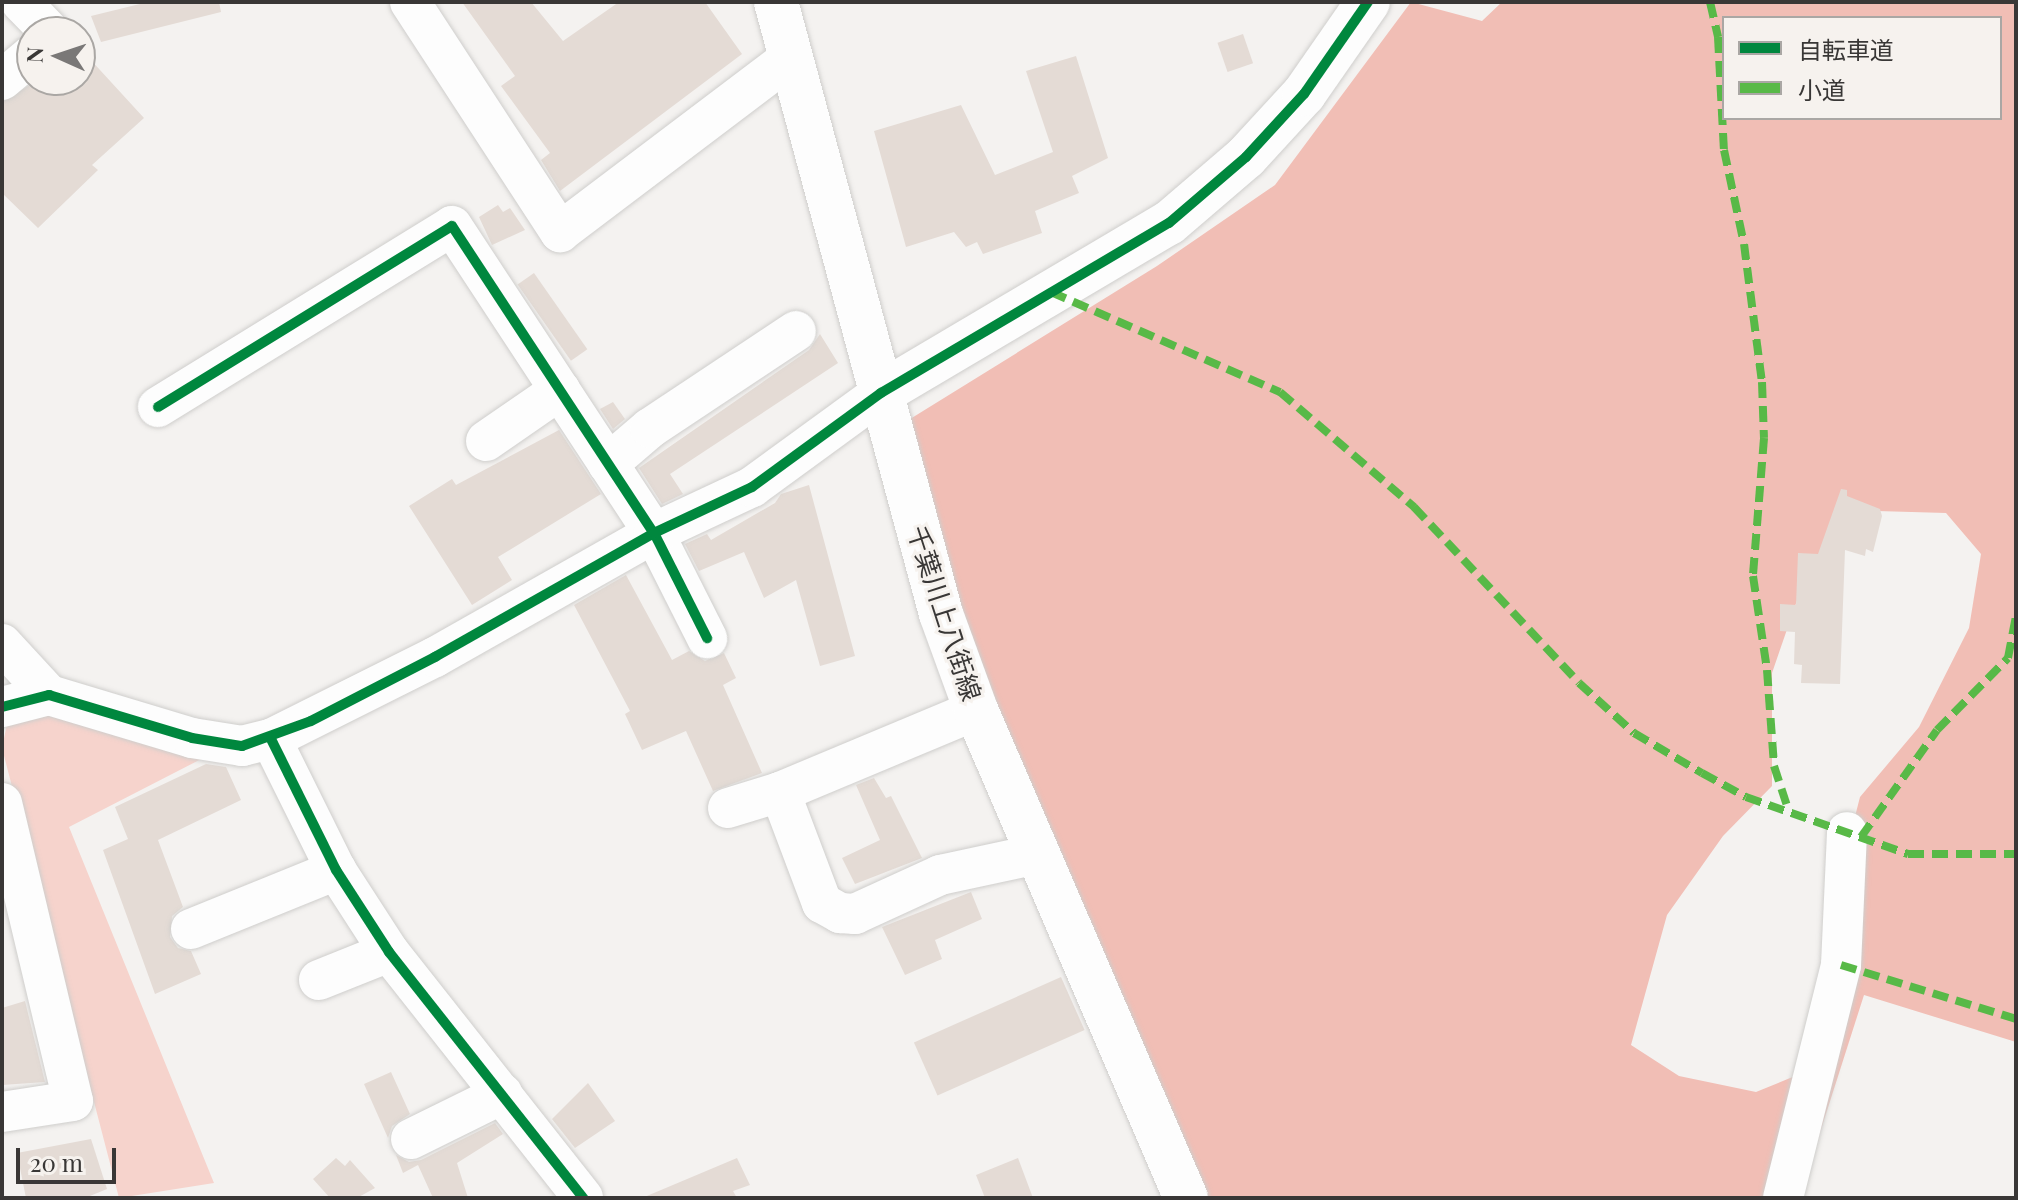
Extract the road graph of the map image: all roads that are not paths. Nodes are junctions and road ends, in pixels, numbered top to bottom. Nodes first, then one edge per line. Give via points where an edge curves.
1 (776, 2) edge
2 (1368, 2) edge
3 (416, 4) edge
4 (791, 57) junction
5 (796, 331) dead end
6 (560, 390) junction
7 (881, 393) junction
8 (158, 407) dead end
9 (486, 441) dead end
10 (608, 464) junction
11 (654, 533) junction
12 (707, 638) dead end
13 (2, 644) edge
14 (49, 695) junction
15 (2, 707) edge
16 (976, 710) junction
17 (271, 739) junction
18 (780, 792) junction
19 (2, 803) edge
20 (728, 808) dead end
21 (1847, 832) dead end
22 (1038, 854) junction
23 (336, 870) junction
24 (191, 929) dead end
25 (389, 952) junction
26 (319, 980) dead end
27 (502, 1094) junction
28 (2, 1112) edge
29 (411, 1139) dead end
30 (583, 1198) edge
31 (1186, 1198) edge
32 (1783, 1198) edge

1 - 4 main road, 千葉川上八街線
2 - 7 main road via 1304,94 1246,157 1169,223
3 - 4 street via 560,232
4 - 7 main road, 千葉川上八街線
5 - 10 street via 650,428
6 - 8 street via 452,226
6 - 9 street
6 - 10 street
7 - 11 street via 752,487
7 - 16 main road, 千葉川上八街線 via 941,614
10 - 11 street
11 - 12 street via 670,610
11 - 17 street via 435,657
13 - 14 street
14 - 15 street
14 - 17 street via 192,738 242,746
16 - 18 street
16 - 22 main road, 千葉川上八街線
17 - 23 street
18 - 20 street
18 - 22 street via 822,903 840,913 855,914 940,875
19 - 28 street via 73,1101
21 - 32 street via 1841,965
22 - 31 main road, 千葉川上八街線
23 - 24 street
23 - 25 street
25 - 26 street
25 - 27 street
27 - 29 street
27 - 30 street

